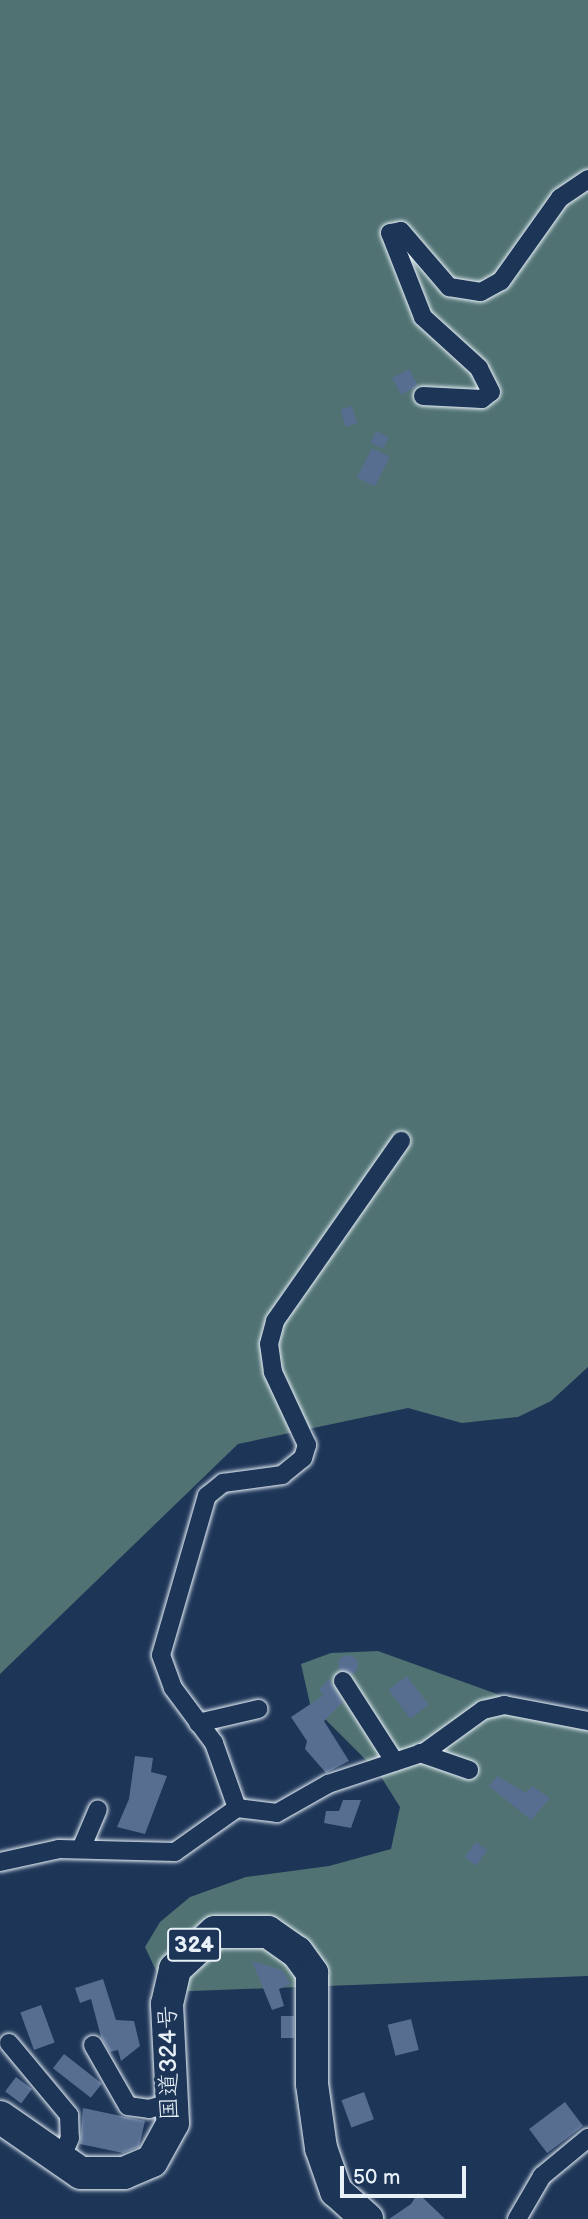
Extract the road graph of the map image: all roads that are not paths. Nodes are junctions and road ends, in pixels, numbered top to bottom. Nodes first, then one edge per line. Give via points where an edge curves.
1 (588, 179) edge
2 (423, 396) dead end
3 (401, 1141) dead end
4 (343, 1681) dead end
5 (258, 1709) dead end
6 (588, 1721) edge
7 (198, 1723) junction
8 (420, 1753) junction
9 (395, 1762) junction
10 (469, 1770) dead end
11 (237, 1808) junction
12 (98, 1809) dead end
13 (81, 1849) junction
14 (0, 1862) edge
15 (9, 2043) dead end
16 (93, 2045) dead end
17 (173, 2102) junction
18 (0, 2117) edge
19 (588, 2138) edge
20 (59, 2163) junction
21 (367, 2219) edge
22 (517, 2219) edge

1 - 2 street via 571,186 501,281 481,292 449,287 401,231 390,233 423,317 479,368 491,392 482,399
3 - 7 street via 275,1321 269,1344 273,1372 307,1445 303,1458 282,1475 223,1483 207,1496 161,1655 173,1688
4 - 9 street
5 - 7 street
6 - 8 street via 504,1705 483,1710
7 - 11 street via 214,1743
8 - 9 street
8 - 10 street
9 - 11 street via 328,1784 277,1813
11 - 13 street via 175,1853
12 - 13 street
13 - 14 street
15 - 20 street via 69,2115 70,2138
16 - 17 street via 128,2106 149,2109
17 - 20 highway, 国道324号 / 324 via 165,2144 143,2166 91,2175
17 - 21 highway, 国道324号 / 324 via 167,2004 175,1969 215,1932 243,1927 279,1937 305,1960 315,1984 312,2084 326,2167 336,2191
18 - 20 highway, 国道324号 / 324
19 - 22 street via 542,2176

